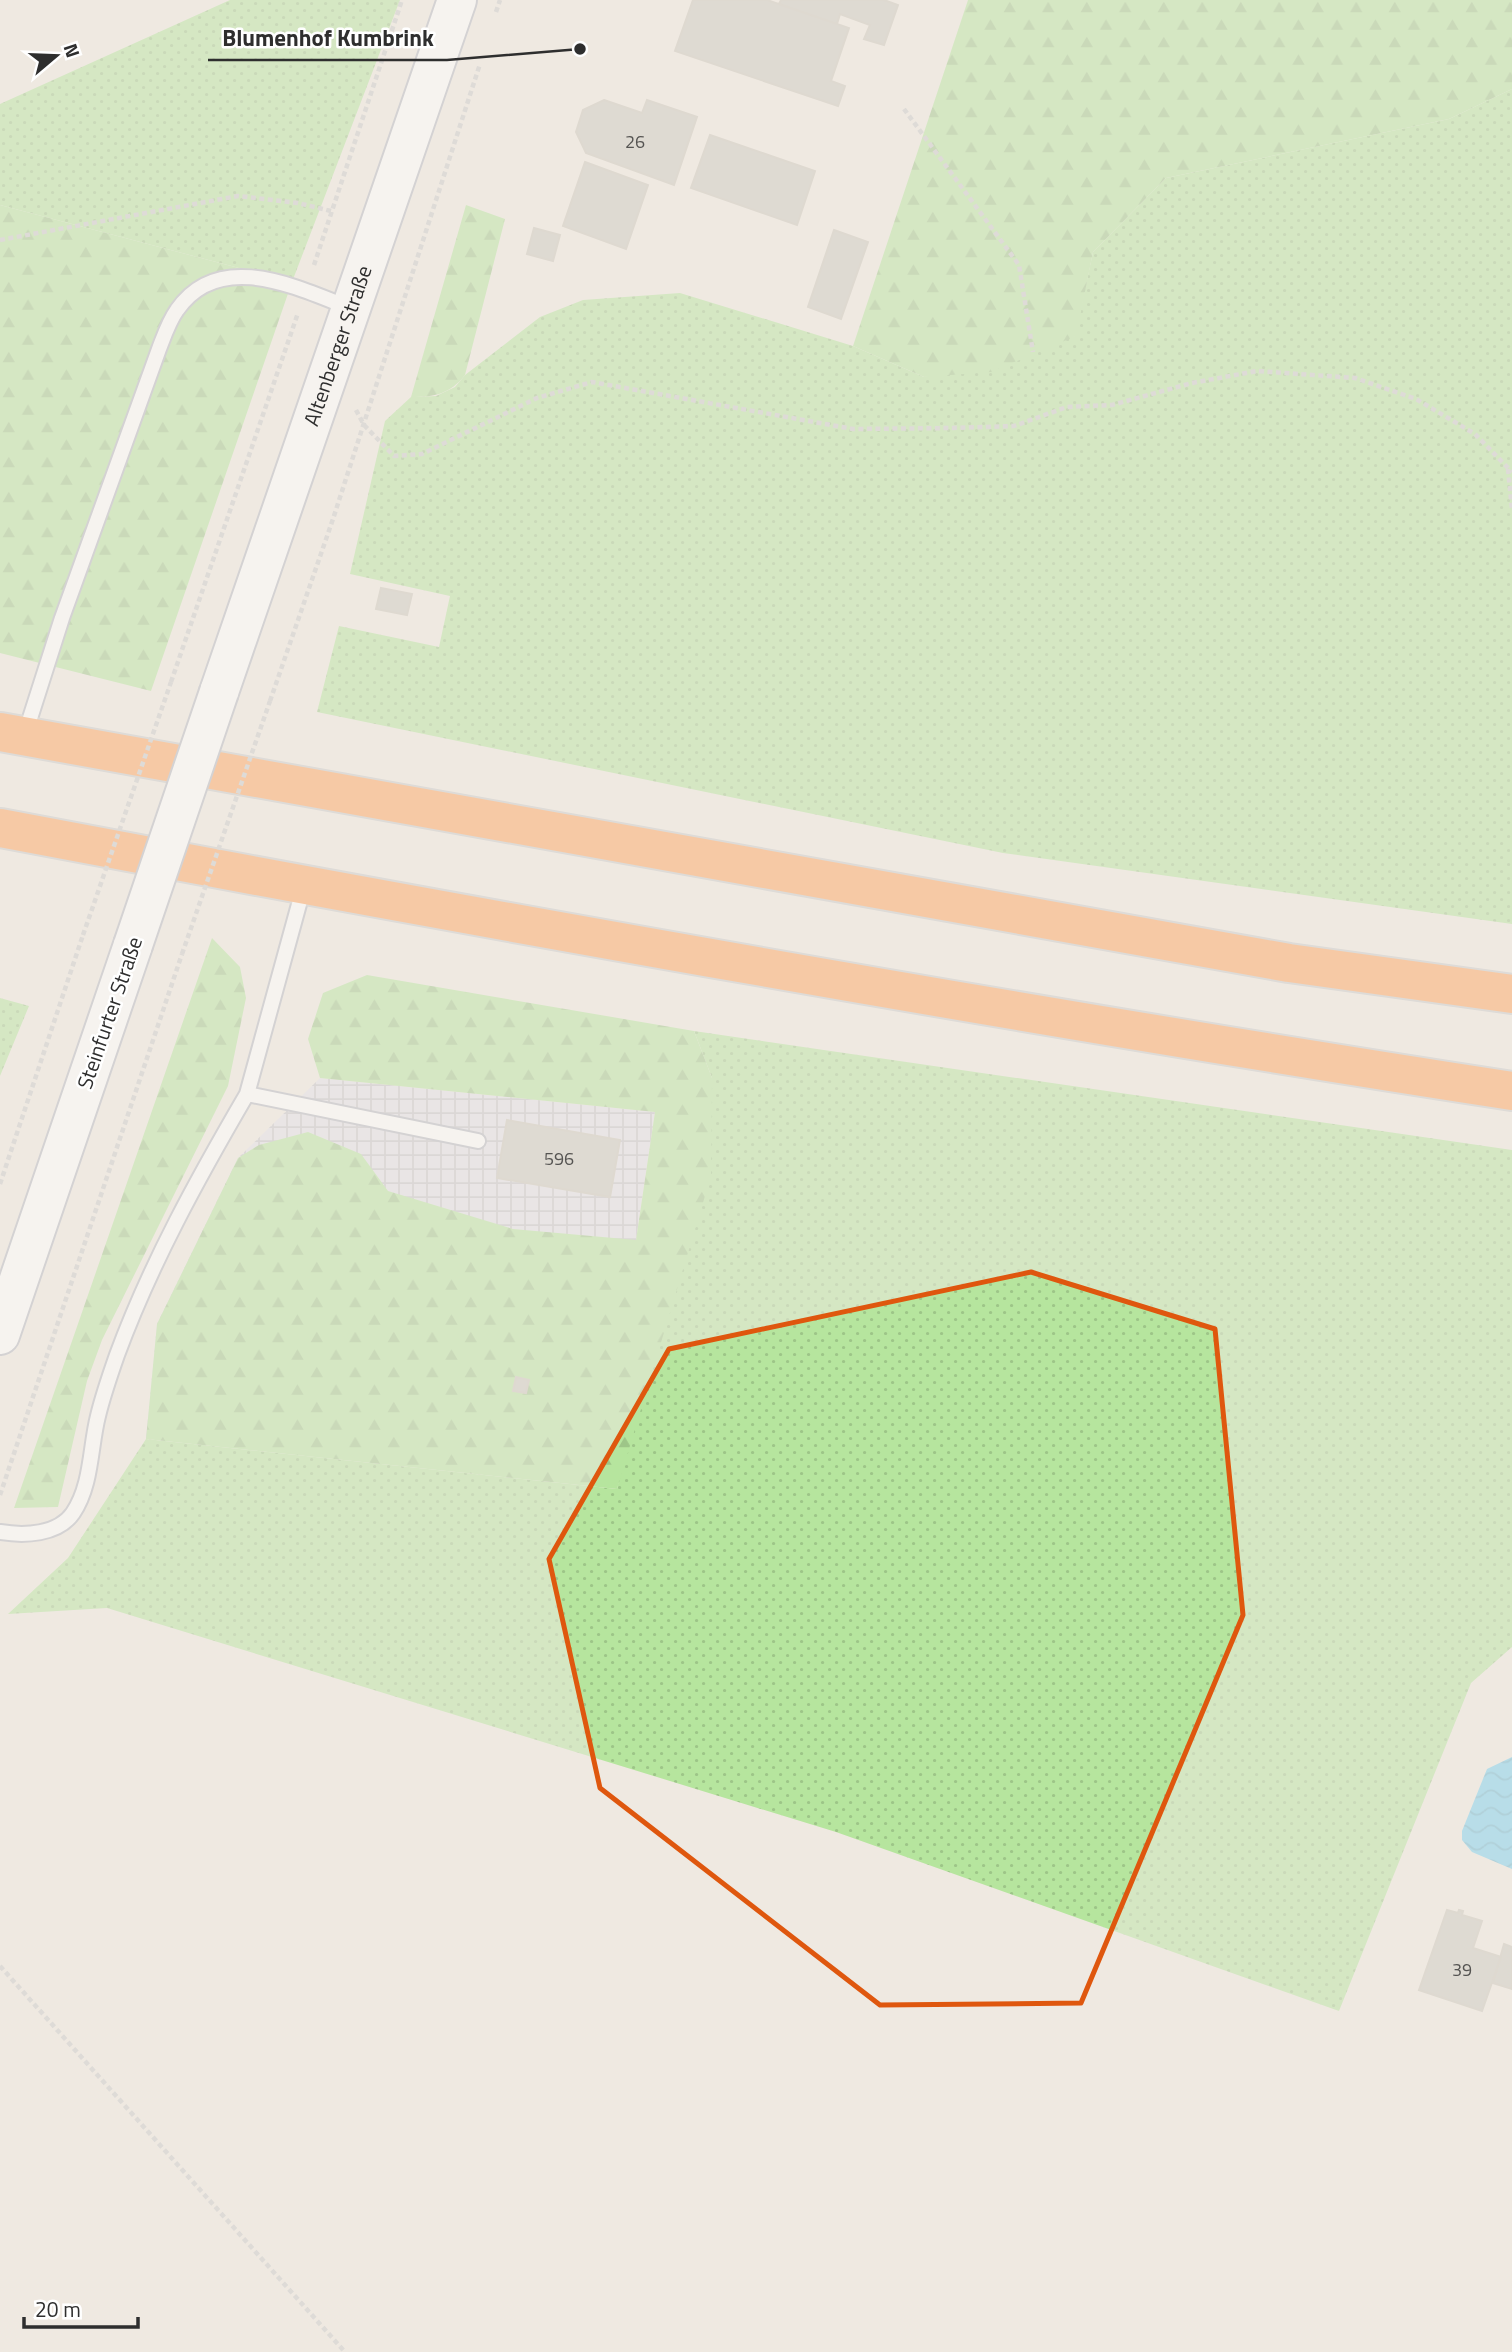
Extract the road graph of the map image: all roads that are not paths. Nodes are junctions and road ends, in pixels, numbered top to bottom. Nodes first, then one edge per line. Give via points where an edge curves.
1 (457, 0) edge
2 (351, 308) junction
3 (219, 692) joint
4 (12, 735) edge
5 (0, 828) edge
6 (304, 885) junction
7 (1512, 994) edge
8 (1512, 1091) edge
9 (247, 1094) junction
10 (478, 1141) dead end
11 (0, 1335) edge
12 (0, 1532) edge

1 - 2 main road, Altenberger Straße
2 - 3 main road, Altenberger Straße
2 - 4 lane via 259,278 232,276 209,281 175,312 66,605
3 - 11 main road, Steinfurter Straße, bridge
4 - 7 highway via 1289,963
5 - 6 highway
6 - 8 highway via 551,931
6 - 9 lane
9 - 10 lane
9 - 12 lane via 189,1194 149,1276 117,1355 75,1509 44,1531 30,1535

